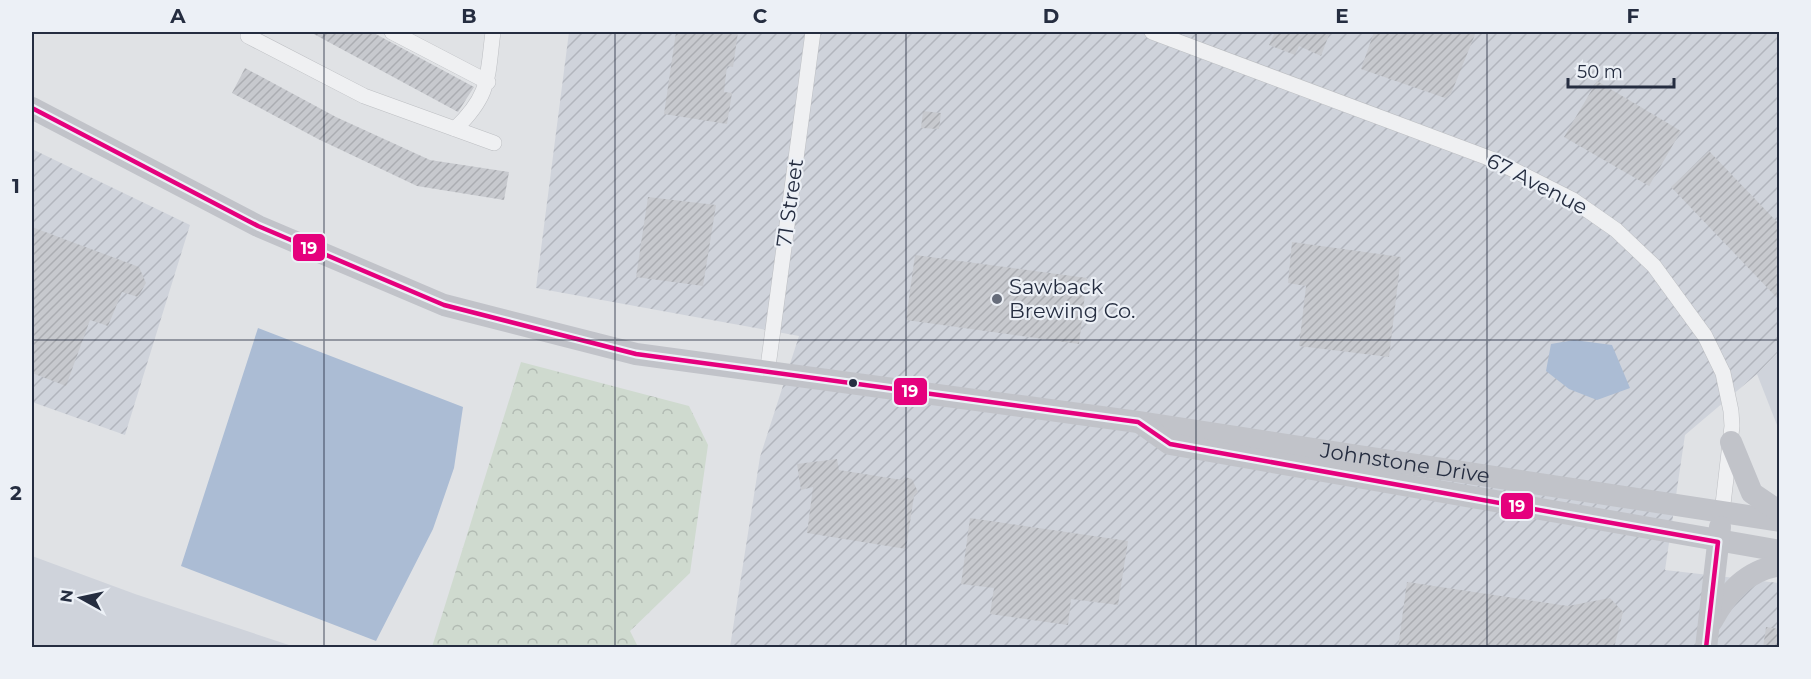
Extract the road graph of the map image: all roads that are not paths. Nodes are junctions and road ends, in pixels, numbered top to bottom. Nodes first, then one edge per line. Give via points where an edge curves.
1 (392, 32) edge
2 (493, 32) edge
3 (813, 32) edge
4 (1152, 32) edge
5 (248, 36) dead end
6 (489, 82) junction
7 (32, 108) edge
8 (455, 129) junction
9 (494, 143) dead end
10 (767, 374) junction
11 (1138, 422) junction
12 (1731, 442) junction
13 (1779, 512) edge
14 (1722, 513) junction
15 (1779, 521) edge
16 (1718, 542) junction
17 (1779, 551) edge
18 (1779, 565) edge
19 (1706, 639) edge

1 - 6 street
2 - 6 street
3 - 10 street, 71 Street
4 - 12 street, 67 Avenue via 1494,160 1596,214 1654,266 1706,336 1728,393
5 - 8 street via 364,96
6 - 8 street via 475,110
7 - 10 main road, Johnstone Drive via 258,226 444,305 636,354
8 - 9 street
10 - 11 main road, Johnstone Drive
11 - 14 main road, Johnstone Drive
11 - 16 main road, Johnstone Drive via 1170,444
12 - 13 main road via 1752,493
12 - 14 street, 67 Avenue
14 - 15 main road, Johnstone Drive
14 - 16 main road
16 - 17 main road, Johnstone Drive
16 - 19 main road
18 - 19 main road via 1748,576 1728,593

